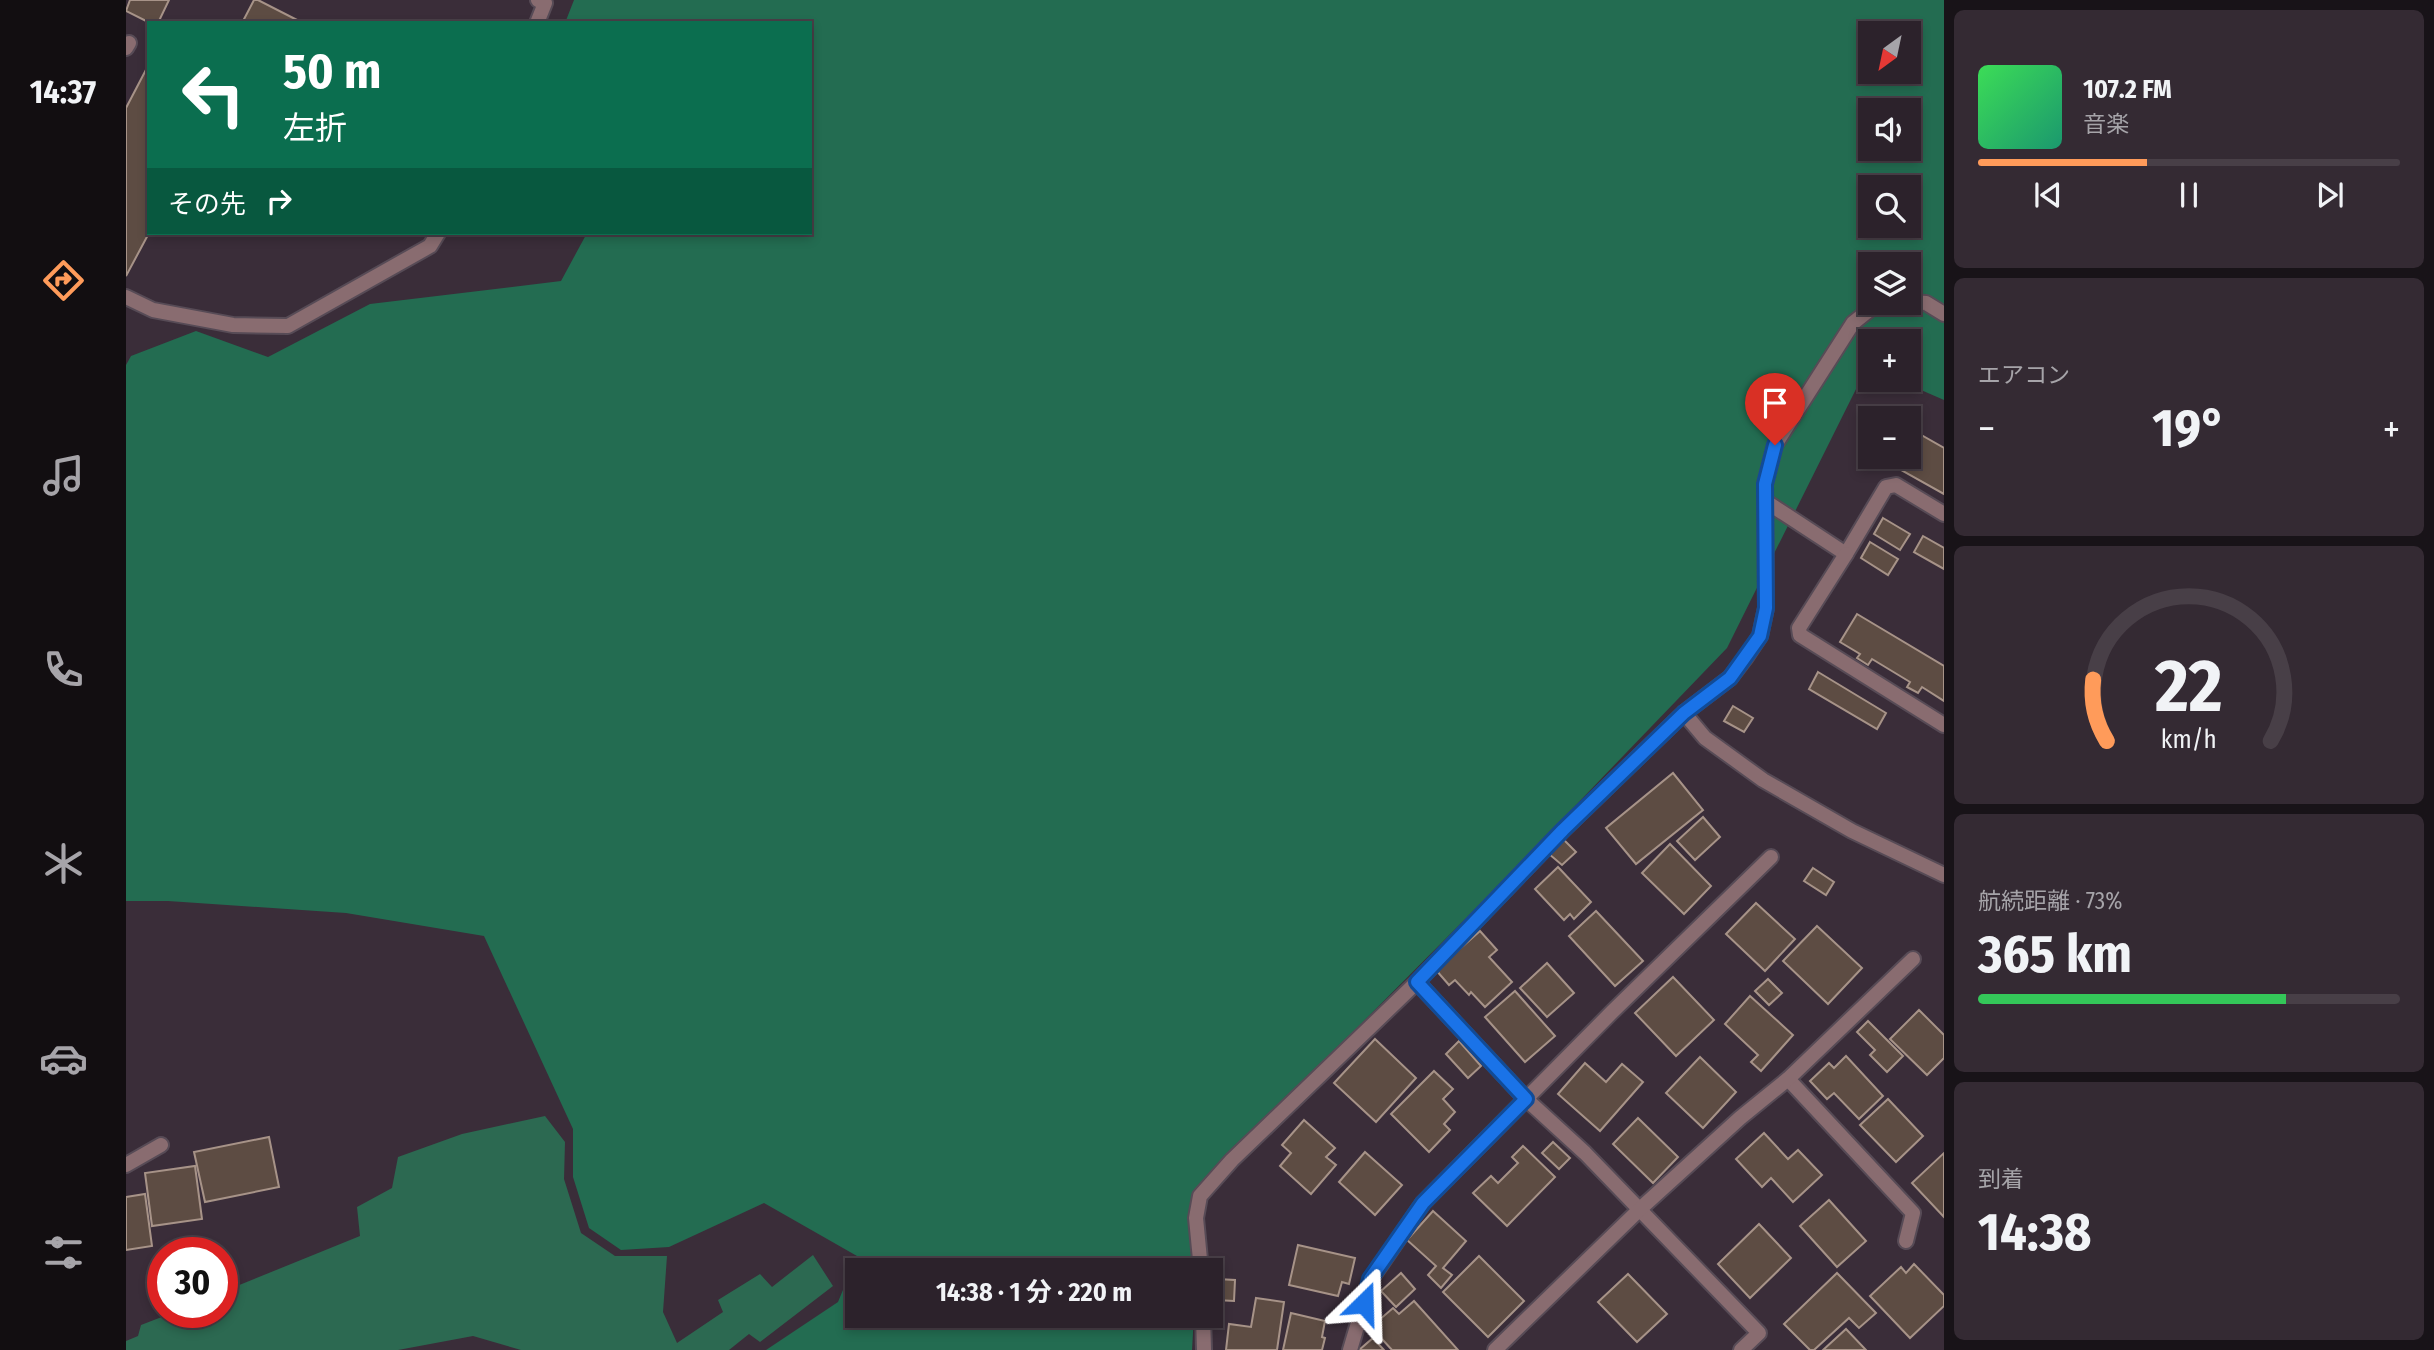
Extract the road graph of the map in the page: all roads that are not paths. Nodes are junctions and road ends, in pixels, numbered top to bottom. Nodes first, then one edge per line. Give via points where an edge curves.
1 (538, 0) edge
2 (538, 21) edge
3 (437, 235) edge
4 (126, 298) edge
5 (1921, 303) edge
6 (1944, 314) edge
7 (1863, 315) edge
8 (1765, 501) junction
9 (1944, 514) edge
10 (1846, 554) junction
11 (1684, 713) junction
12 (1944, 725) edge
13 (1771, 858) dead end
14 (1944, 875) edge
15 (1913, 959) dead end
16 (1417, 982) junction
17 (1788, 1079) junction
18 (1526, 1099) junction
19 (160, 1145) dead end
20 (126, 1165) edge
21 (1640, 1209) junction
22 (1906, 1241) dead end
23 (1199, 1258) edge
24 (1203, 1328) edge
25 (1203, 1350) edge
26 (1350, 1350) edge
27 (1495, 1350) edge
28 (1741, 1350) edge

1 - 2 street via 545,3
3 - 4 street via 430,246 288,326 233,325 153,310
5 - 6 street
7 - 8 street via 1853,323 1775,445
8 - 10 street
8 - 11 street via 1766,608 1760,636 1730,678
9 - 10 street via 1896,485 1886,487
10 - 12 street via 1799,628 1800,635
11 - 14 street via 1705,738 1763,780 1852,831
11 - 16 street
13 - 18 street
15 - 17 street
16 - 18 street
16 - 23 street via 1200,1196 1196,1218
17 - 21 street
17 - 22 street via 1913,1213
18 - 21 street
18 - 26 street via 1423,1203 1408,1224 1370,1279
19 - 20 street
21 - 27 street
21 - 28 street via 1759,1334
24 - 25 street

